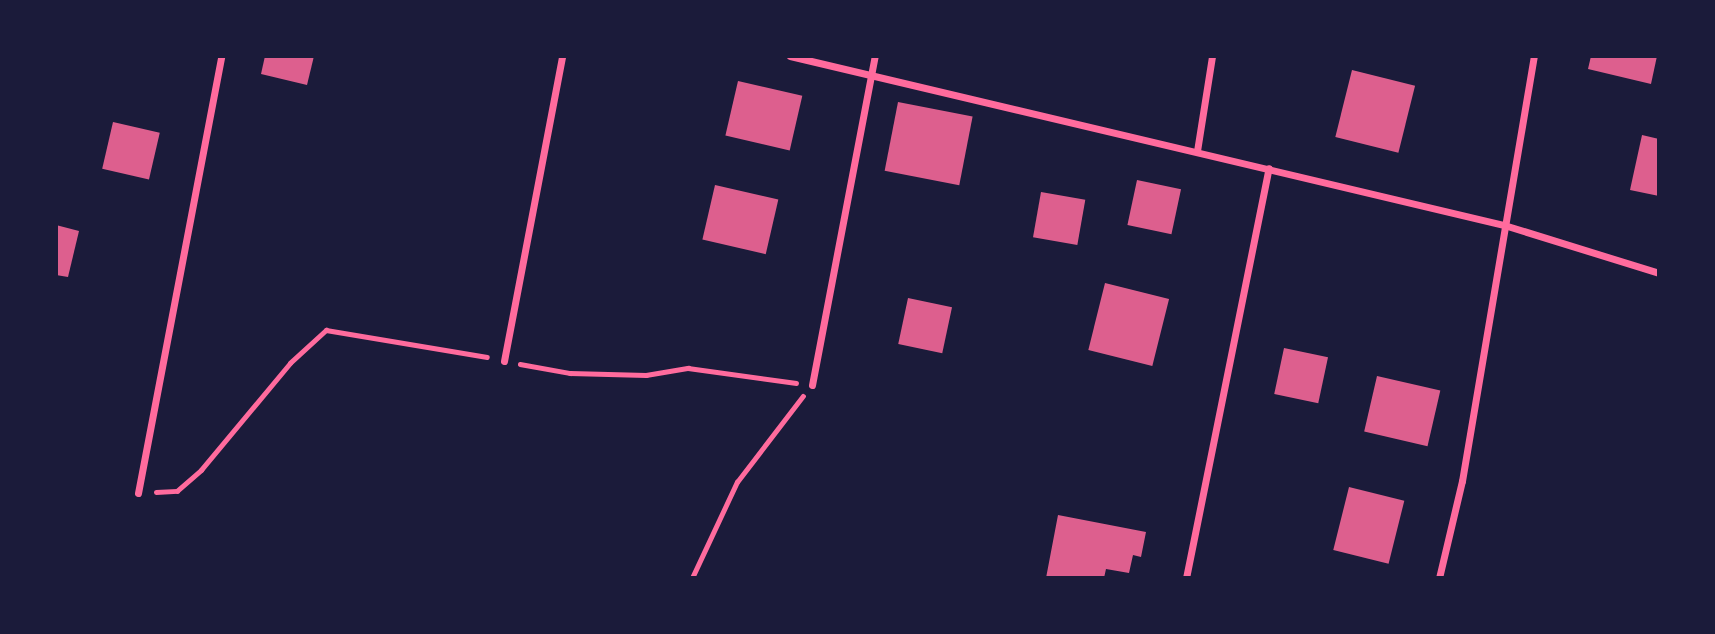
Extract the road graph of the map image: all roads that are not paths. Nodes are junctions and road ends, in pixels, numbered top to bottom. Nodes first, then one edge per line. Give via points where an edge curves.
1 (221, 56) edge
2 (562, 56) edge
3 (790, 56) edge
4 (874, 56) edge
5 (1212, 56) edge
6 (1534, 56) edge
7 (872, 72) junction
8 (1197, 151) junction
9 (1269, 169) junction
10 (1504, 225) junction
11 (1659, 273) edge
12 (504, 361) road end
13 (812, 385) road end
14 (138, 493) road end
15 (1186, 578) edge
16 (1439, 578) edge

1 - 14 street
2 - 12 street
3 - 7 street
4 - 7 street
5 - 8 street
6 - 10 street
7 - 8 street
7 - 13 street
8 - 9 street
9 - 10 street
9 - 15 street
10 - 11 street
10 - 16 street via 1462,481

